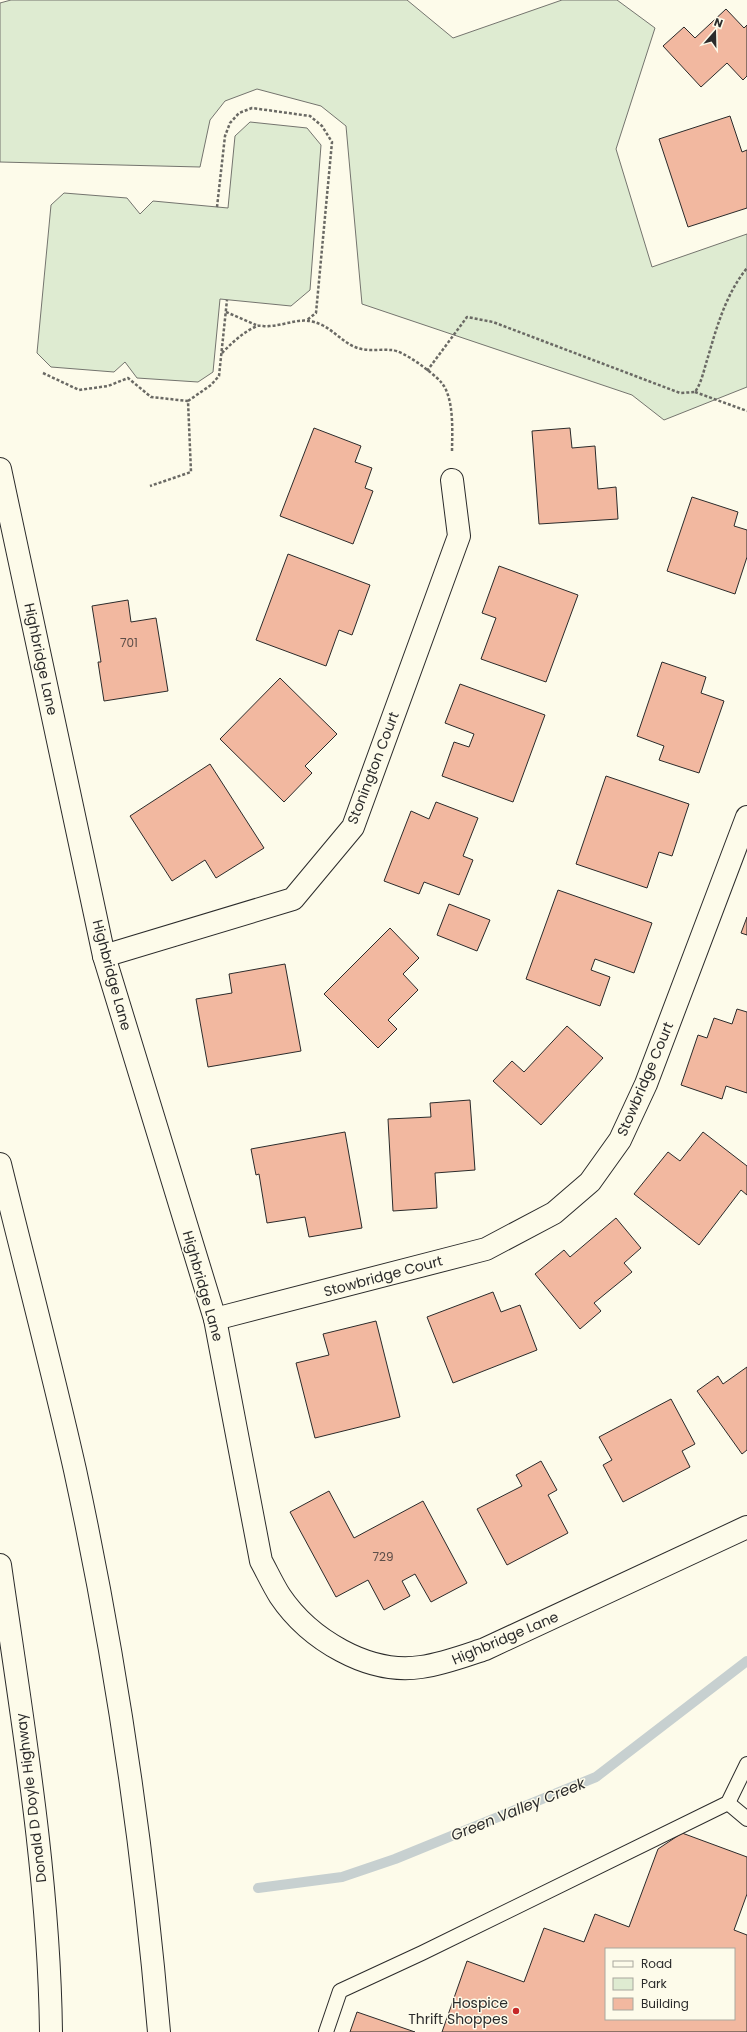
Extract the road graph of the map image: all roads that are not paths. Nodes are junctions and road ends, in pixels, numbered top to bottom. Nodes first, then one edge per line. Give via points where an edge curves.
1 (0, 469) edge
2 (452, 480) road end
3 (747, 817) edge
4 (104, 956) junction
5 (0, 1164) edge
6 (215, 1319) junction
7 (747, 1527) edge
8 (0, 1564) edge
9 (747, 1764) edge
10 (728, 1803) junction
11 (747, 1819) edge
12 (51, 2032) edge
13 (159, 2032) edge
14 (326, 2032) edge

1 - 4 main road, Highbridge Lane
2 - 4 main road, Stonington Court via 459,536 353,827 293,899
3 - 6 main road, Stowbridge Court via 646,1084 620,1140 590,1182 554,1214 486,1249
4 - 6 main road, Highbridge Lane
5 - 13 main road via 75,1470 107,1635 131,1784 152,1944
6 - 7 main road, Highbridge Lane via 261,1561 280,1596 299,1619 323,1639 358,1659 395,1668 419,1668 441,1664 526,1631
8 - 12 main road, Donald D Doyle Highway via 32,1788 50,1979
9 - 10 lane
10 - 11 lane
10 - 14 lane via 340,1991

